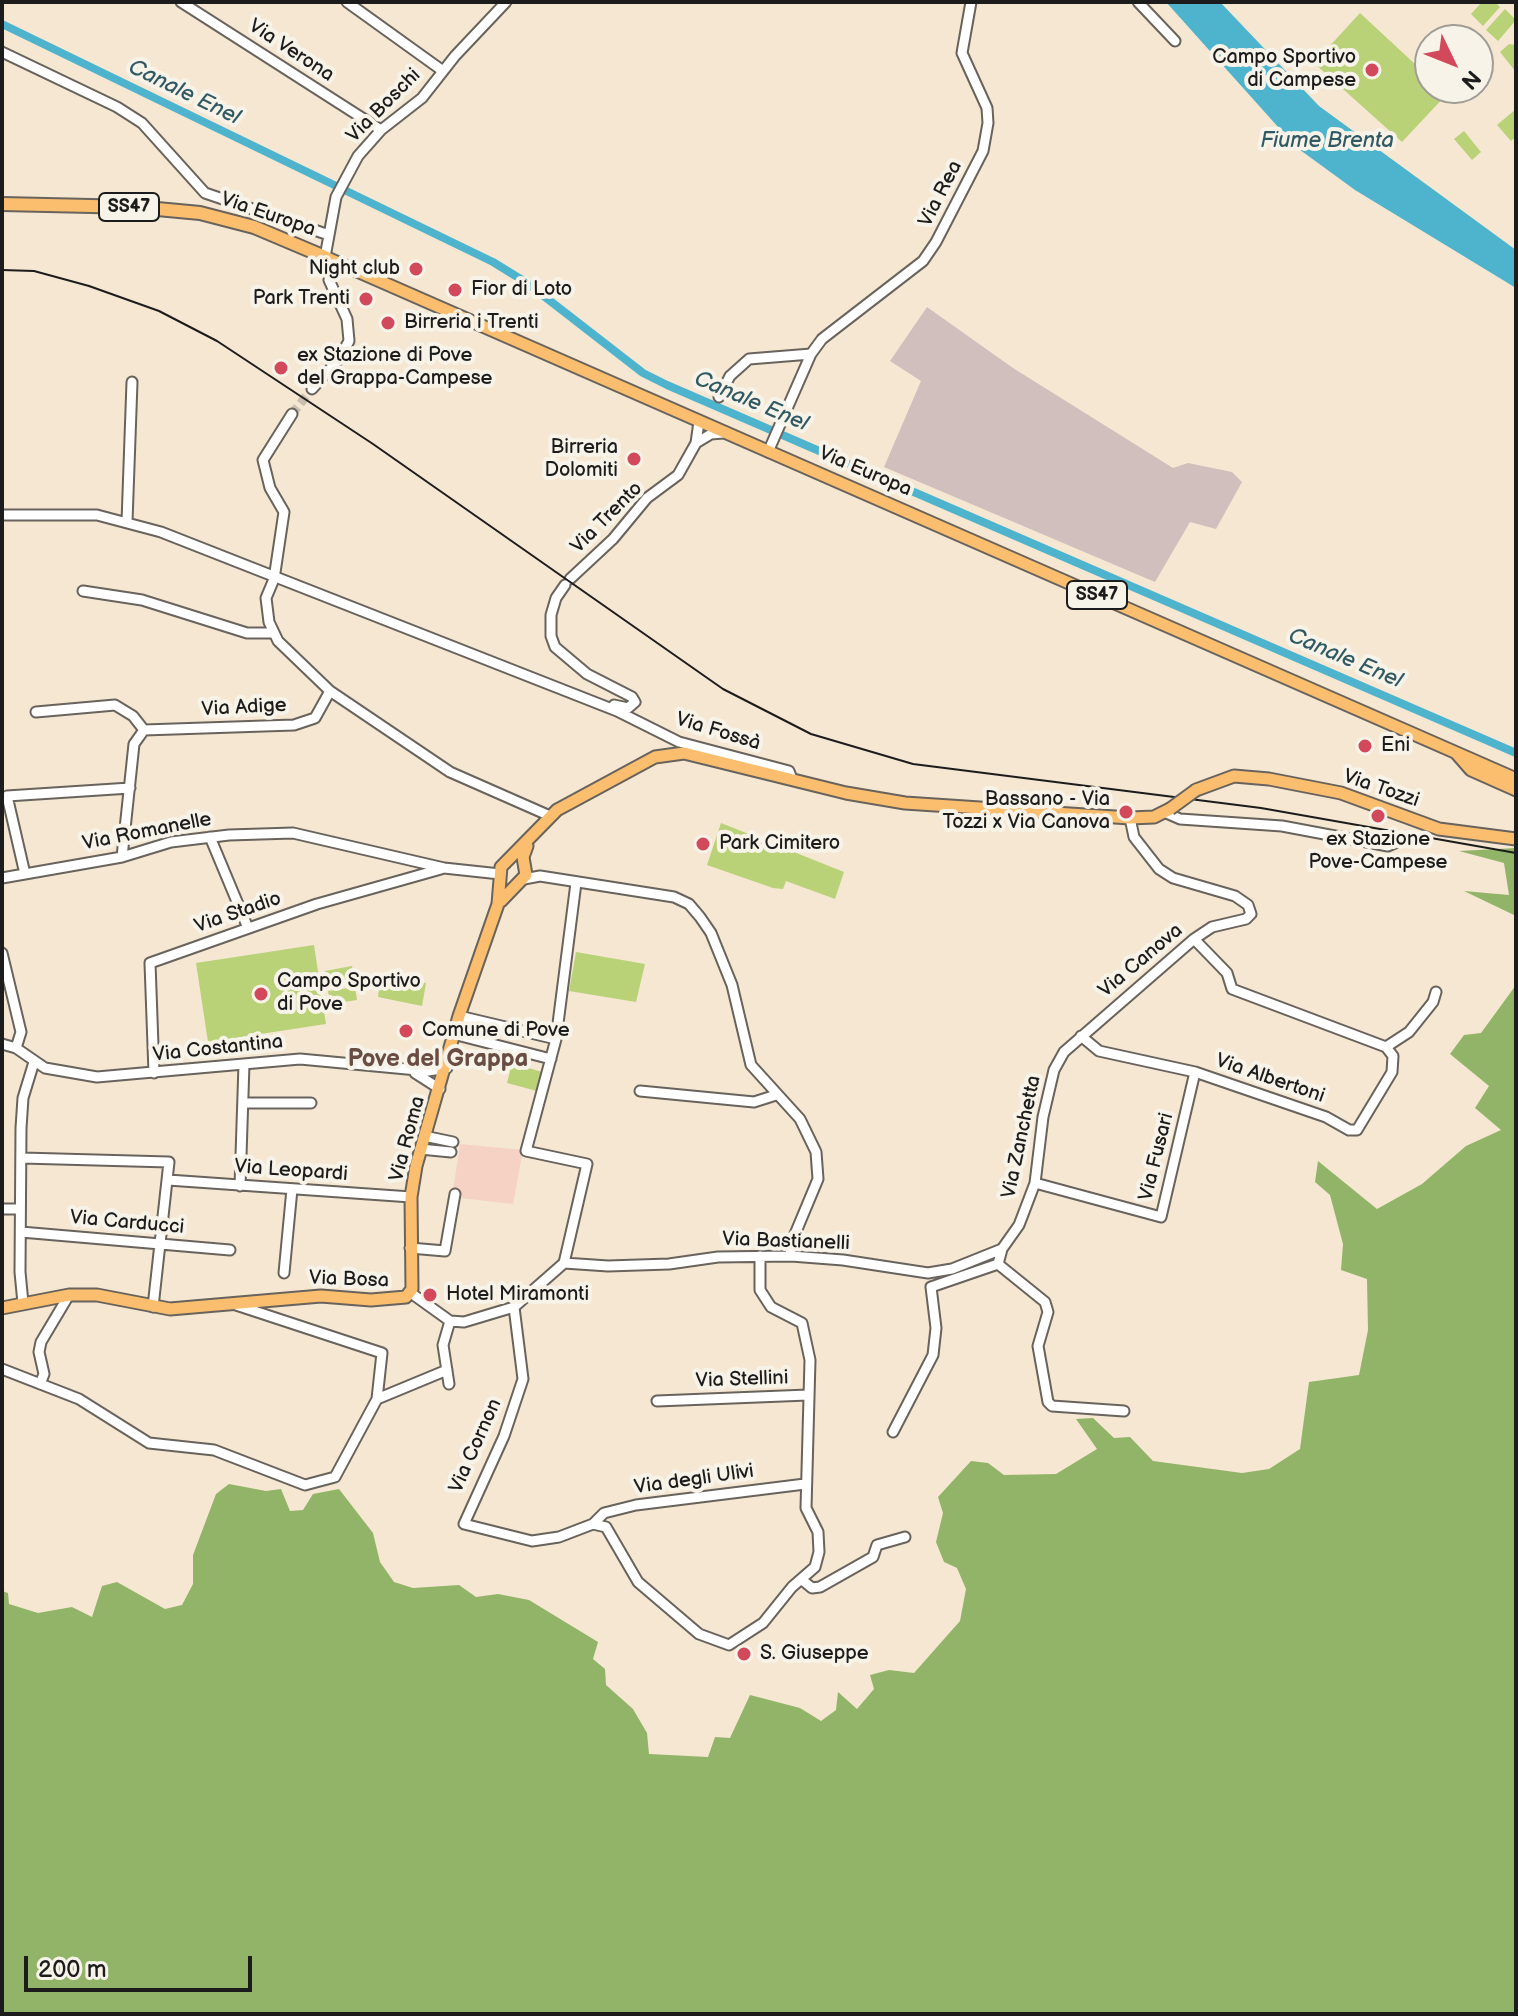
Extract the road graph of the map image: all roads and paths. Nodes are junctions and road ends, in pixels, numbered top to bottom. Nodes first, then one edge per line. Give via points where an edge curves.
1 (181, 2) edge
2 (347, 2) edge
3 (506, 2) edge
4 (971, 2) edge
5 (1138, 2) edge
6 (1175, 41) dead end
7 (2, 52) edge
8 (443, 71) junction
9 (381, 130) junction
10 (2, 204) edge
11 (329, 235) junction
12 (325, 257) junction
13 (338, 263) junction
14 (811, 354) junction
15 (132, 382) dead end
16 (312, 389) tunnel mouth
17 (719, 397) dead end
18 (292, 414) tunnel mouth
19 (699, 422) junction
20 (723, 433) junction
21 (696, 443) junction
22 (769, 448) junction
23 (2, 515) edge
24 (127, 522) junction
25 (274, 579) junction
26 (83, 591) dead end
27 (273, 633) junction
28 (330, 691) junction
29 (569, 693) junction
30 (36, 712) dead end
31 (144, 730) junction
32 (1454, 751) junction
33 (792, 779) junction
34 (1516, 779) edge
35 (130, 788) junction
36 (1516, 790) edge
37 (1167, 811) junction
38 (1130, 818) junction
39 (546, 820) junction
40 (210, 837) junction
41 (1404, 839) dead end
42 (1516, 839) edge
43 (528, 842) junction
44 (122, 857) junction
45 (444, 868) junction
46 (500, 869) junction
47 (522, 873) junction
48 (25, 874) junction
49 (2, 878) edge
50 (576, 883) junction
51 (498, 904) junction
52 (248, 928) junction
53 (1194, 939) junction
54 (2, 953) edge
55 (1436, 992) dead end
56 (459, 1016) junction
57 (516, 1030) junction
58 (453, 1034) junction
59 (1081, 1036) junction
60 (556, 1039) junction
61 (2, 1044) edge
62 (1386, 1047) junction
63 (16, 1048) junction
64 (511, 1049) junction
65 (551, 1059) junction
66 (34, 1062) junction
67 (244, 1064) junction
68 (447, 1068) junction
69 (408, 1069) junction
70 (1195, 1072) junction
71 (154, 1073) junction
72 (440, 1089) junction
73 (640, 1091) dead end
74 (776, 1095) junction
75 (243, 1103) junction
76 (311, 1103) dead end
77 (424, 1136) junction
78 (420, 1149) junction
79 (22, 1158) junction
80 (168, 1180) junction
81 (1035, 1183) junction
82 (240, 1186) junction
83 (292, 1189) junction
84 (455, 1194) dead end
85 (411, 1197) junction
86 (2, 1209) edge
87 (20, 1209) junction
88 (21, 1232) junction
89 (163, 1243) junction
90 (410, 1248) junction
91 (1002, 1249) junction
92 (230, 1250) dead end
93 (760, 1256) junction
94 (791, 1256) junction
95 (564, 1263) junction
96 (998, 1264) junction
97 (284, 1273) dead end
98 (411, 1293) junction
99 (69, 1295) junction
100 (23, 1303) junction
101 (236, 1305) junction
102 (153, 1307) junction
103 (514, 1307) junction
104 (2, 1308) edge
105 (450, 1321) junction
106 (2, 1369) edge
107 (447, 1370) junction
108 (40, 1384) junction
109 (449, 1384) dead end
110 (808, 1395) junction
111 (377, 1399) junction
112 (657, 1401) dead end
113 (1124, 1411) dead end
114 (893, 1432) dead end
115 (805, 1484) junction
116 (593, 1524) junction
117 (905, 1537) dead end
118 (801, 1579) junction

1 - 9 street, Via Verona
2 - 8 street
3 - 8 street, Via Boschi
4 - 14 street, Via Rea via 961,44 963,61 987,108 983,151 923,261 832,329
5 - 6 street
7 - 11 street via 142,123 205,193
8 - 9 street, Via Boschi via 422,98
9 - 11 street, Via Boschi via 358,156 336,197
10 - 12 highway, Via Europa / SS47 via 200,213 254,227
11 - 12 street, Via Boschi
12 - 13 main road, Via Europa / SS47
13 - 16 street via 329,280 347,319 349,341
13 - 19 main road, Via Europa / SS47
14 - 17 street via 749,359 730,376
14 - 22 street, Via Rea
15 - 24 street
18 - 25 street via 263,460 284,512
19 - 20 main road, Via Europa / SS47
19 - 21 street
20 - 21 street
20 - 22 main road, Via Europa / SS47
21 - 29 street, Via Trento via 678,475 647,498 567,582 551,615 555,647 587,674 632,697 633,706
22 - 32 main road, Via Europa / SS47
23 - 24 street, Via Fossà via 97,515
24 - 25 street, Via Fossà
25 - 27 street via 266,598
25 - 29 street, Via Fossà
26 - 27 street via 142,600 247,633
27 - 28 street
28 - 31 street, Via Adige via 315,718 294,725
28 - 39 street via 450,772 527,805
29 - 33 street, Via Fossà via 679,742 789,771
30 - 31 street via 115,705
31 - 35 street via 134,744
32 - 34 main road, Via Europa / SS47
32 - 36 main road via 1471,770
33 - 38 main road, Via Fossà via 905,803
33 - 39 main road via 684,753 667,754 642,763
35 - 44 street
35 - 48 street via 7,796
37 - 38 main road, Via Fossà
37 - 41 street via 1180,819 1282,826 1388,846
37 - 42 main road, Via Tozzi, bridge via 1196,790 1234,776 1341,793 1460,834
38 - 53 street, Via Canova via 1134,837 1159,869 1235,896 1251,909 1246,919 1212,927
39 - 43 main road
40 - 44 street, Via Romanelle
40 - 45 street, Via Romanelle via 293,833
40 - 52 street
43 - 46 main road
43 - 47 main road
44 - 48 street, Via Romanelle
45 - 46 street, Via Romanelle
45 - 52 street, Via Stadio
46 - 47 main road
46 - 47 main road
46 - 51 main road, Via Roma
47 - 50 street
47 - 51 main road, Via Roma
48 - 49 street, Via Romanelle
50 - 60 street
50 - 74 street via 674,897 689,904 711,933 732,985 751,1065
51 - 56 main road, Via Roma
52 - 71 street, Via Stadio via 150,963
53 - 59 street, Via Canova
53 - 62 street via 1227,973 1232,989
54 - 63 street via 21,1032
55 - 62 street via 1409,1032
56 - 57 street
56 - 58 main road, Via Roma
57 - 60 street
57 - 64 street
58 - 64 street
58 - 68 main road, Via Roma
59 - 70 street, Via Albertoni via 1099,1051
59 - 81 street, Via Zanchetta via 1054,1070
60 - 65 street
61 - 63 street
62 - 70 street, Via Albertoni via 1393,1056 1392,1072 1353,1131
63 - 66 street
64 - 65 street
65 - 95 street via 526,1151 587,1164
66 - 71 street, Via Costantina via 58,1072 97,1077
66 - 79 street via 23,1098
67 - 69 street, Via Costantina via 300,1059
67 - 71 street, Via Costantina
67 - 75 street
68 - 69 street, Via Costantina
68 - 72 main road, Via Roma
69 - 72 street, Via Costantina
70 - 81 street, Via Fusari via 1161,1217
72 - 77 main road, Via Roma
73 - 74 street via 754,1102
74 - 94 street via 806,1127 819,1165
75 - 76 street
75 - 82 street
77 - 78 main road, Via Roma
77 - 78 street via 452,1147
78 - 85 main road, Via Roma
79 - 80 street via 169,1162
79 - 87 street
80 - 82 street, Via Leopardi
80 - 89 street
81 - 91 street, Via Zanchetta via 1019,1225
82 - 83 street, Via Leopardi
83 - 85 street, Via Leopardi
83 - 97 street
84 - 90 street via 445,1251
85 - 90 main road, Via Roma
86 - 87 street
87 - 88 street
88 - 89 street, Via Carducci
88 - 100 street
89 - 92 street, Via Carducci
89 - 102 street
90 - 98 main road, Via Roma
91 - 94 street, Via Bastianelli via 928,1273
91 - 96 street, Via Zanchetta
93 - 94 street, Via Bastianelli
93 - 95 street, Via Bastianelli via 669,1264
93 - 110 street, Via Stellini via 760,1290 771,1307 802,1323 810,1360
95 - 103 street
96 - 113 street via 1045,1302 1048,1312 1038,1346 1048,1402
96 - 114 street via 931,1287 933,1355
98 - 101 main road, Via Bosa via 402,1300 321,1296
98 - 105 street, Via Bosa
99 - 100 main road, Via Bosa
99 - 102 main road, Via Bosa
99 - 108 street via 41,1342
100 - 104 main road, Via Bosa
101 - 102 main road, Via Bosa
101 - 111 street via 378,1349 383,1361
103 - 105 street
103 - 116 street, Via Cornon via 523,1379 464,1524 532,1541
105 - 107 street via 443,1345
106 - 108 street
107 - 109 street
107 - 111 street
108 - 111 street via 96,1407 149,1443 214,1450 305,1485 335,1477
110 - 112 street, Via Stellini
110 - 115 street
115 - 116 street, Via degli Ulivi via 636,1505 604,1513
115 - 118 street via 819,1552 815,1567
116 - 118 street via 613,1533 638,1582 688,1626 720,1644 733,1643 763,1623
117 - 118 street via 877,1545 873,1557 820,1587 812,1588

